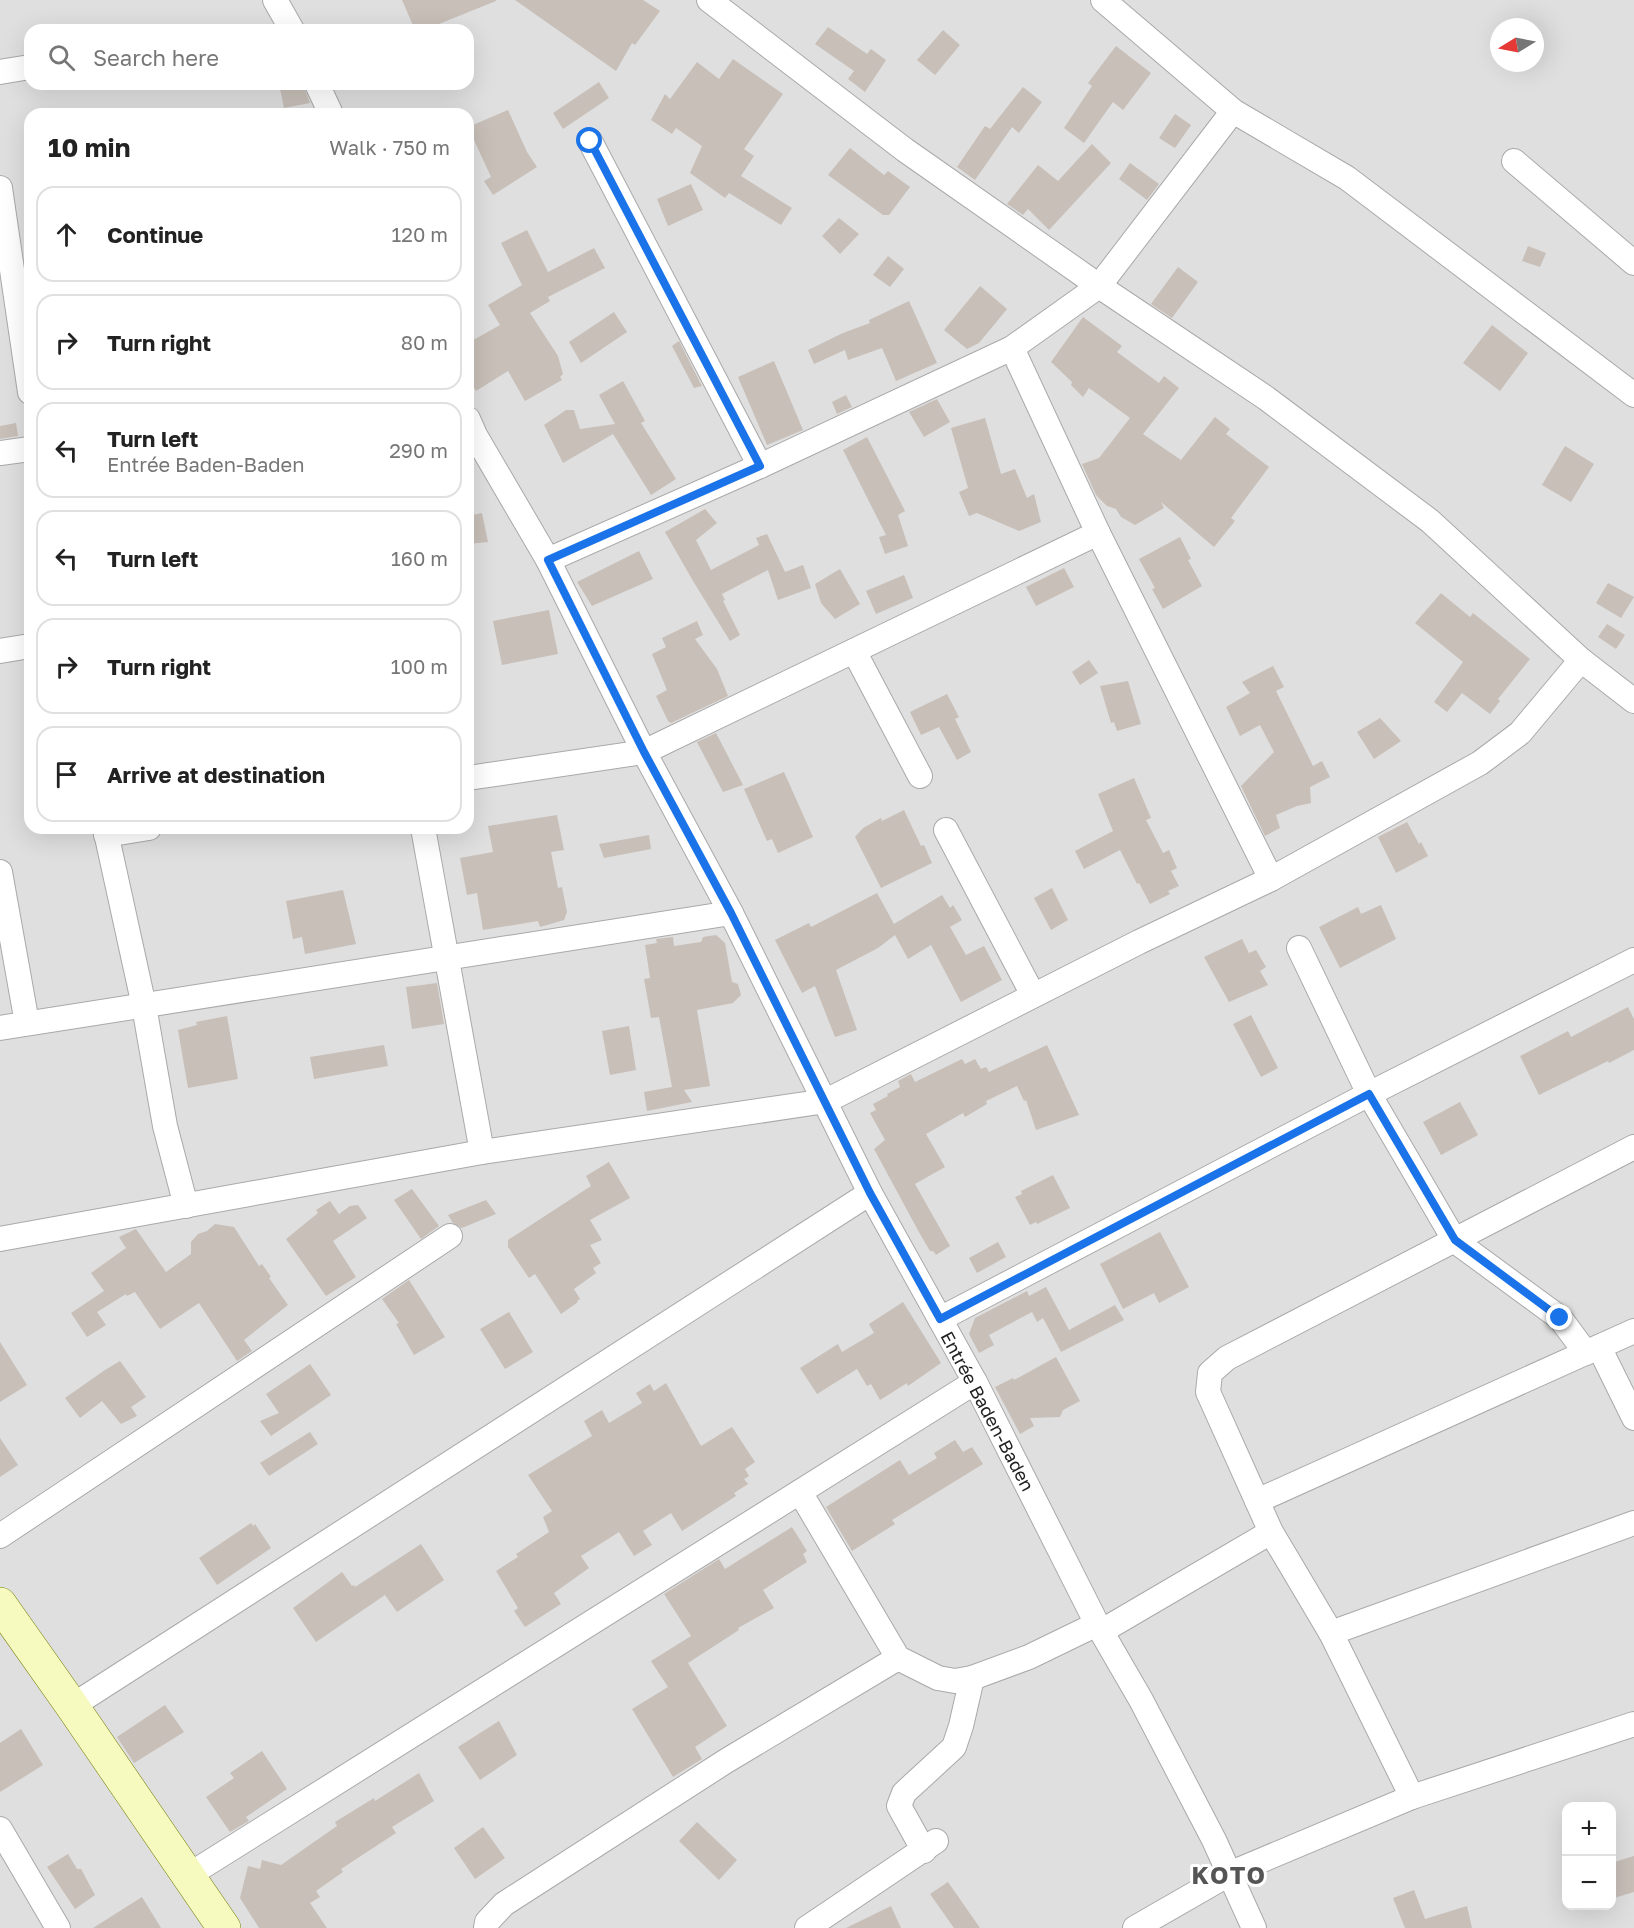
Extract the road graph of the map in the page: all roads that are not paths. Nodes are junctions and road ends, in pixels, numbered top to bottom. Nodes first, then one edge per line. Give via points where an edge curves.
1 (275, 0) edge
2 (709, 0) edge
3 (1103, 0) edge
4 (289, 24) edge
5 (24, 68) edge
6 (0, 72) edge
7 (320, 90) edge
8 (328, 108) edge
9 (1233, 111) junction
10 (590, 141) dead end
11 (1514, 161) dead end
12 (0, 188) edge
13 (4, 245) edge
14 (1634, 262) edge
15 (1099, 286) junction
16 (24, 325) edge
17 (1012, 348) junction
18 (1634, 395) edge
19 (474, 437) edge
20 (24, 450) edge
21 (0, 453) edge
22 (760, 466) junction
23 (1098, 533) junction
24 (548, 560) junction
25 (24, 647) edge
26 (0, 651) edge
27 (854, 651) junction
28 (1581, 660) junction
29 (1634, 701) edge
30 (644, 752) junction
31 (920, 776) dead end
32 (474, 777) edge
33 (946, 830) dead end
34 (106, 834) edge
35 (424, 834) edge
36 (0, 872) edge
37 (1271, 879) junction
38 (731, 913) junction
39 (1299, 948) dead end
40 (446, 957) junction
41 (1634, 960) edge
42 (1033, 995) junction
43 (144, 1006) junction
44 (27, 1023) junction
45 (0, 1028) edge
46 (1369, 1094) junction
47 (826, 1101) junction
48 (1634, 1147) edge
49 (482, 1152) junction
50 (870, 1193) junction
51 (186, 1206) junction
52 (450, 1236) dead end
53 (0, 1239) edge
54 (1455, 1240) junction
55 (940, 1319) junction
56 (1634, 1331) edge
57 (1593, 1350) junction
58 (975, 1382) junction
59 (1634, 1418) edge
60 (800, 1492) junction
61 (1257, 1502) junction
62 (1634, 1523) edge
63 (1271, 1532) junction
64 (0, 1536) edge
65 (0, 1604) edge
66 (1099, 1627) junction
67 (1331, 1633) junction
68 (898, 1658) junction
69 (972, 1678) junction
70 (72, 1706) junction
71 (1634, 1725) edge
72 (1412, 1797) junction
73 (0, 1829) edge
74 (1230, 1874) junction
75 (189, 1875) junction
76 (58, 1928) edge
77 (224, 1928) edge
78 (486, 1928) edge
79 (807, 1928) edge
80 (1136, 1928) edge
81 (1254, 1928) edge

1 - 4 street
2 - 15 street via 905,150
3 - 9 street
5 - 6 street
7 - 8 street
9 - 15 street
9 - 18 street via 1347,178
10 - 22 street
11 - 14 street
12 - 13 street
13 - 16 street
15 - 17 street
15 - 28 street via 1266,398 1430,521
17 - 22 street
17 - 23 street
19 - 24 street, Entrée Baden-Baden
20 - 21 street
22 - 24 street
23 - 27 street
23 - 37 street
24 - 30 street, Entrée Baden-Baden
25 - 26 street
27 - 30 street
27 - 31 street
28 - 29 street
28 - 37 street via 1520,733 1502,748
30 - 32 street
30 - 38 street, Entrée Baden-Baden
33 - 42 street
34 - 43 street
35 - 40 street
36 - 44 street
37 - 42 street
38 - 40 street
38 - 47 street, Entrée Baden-Baden
39 - 46 street
40 - 43 street
40 - 49 street
41 - 46 street
42 - 47 street
43 - 44 street
43 - 51 street via 165,1126
44 - 45 street
46 - 54 street
46 - 55 street
47 - 49 street
47 - 50 street, Entrée Baden-Baden
48 - 54 street
49 - 51 street
50 - 55 street, Entrée Baden-Baden
50 - 70 street
51 - 53 street
52 - 64 street
54 - 57 street via 1560,1318
54 - 61 street via 1227,1358 1210,1373 1208,1392
55 - 58 street, Entrée Baden-Baden
56 - 57 street
57 - 59 street
57 - 61 street
58 - 60 street
58 - 66 street, Entrée Baden-Baden
60 - 68 street
60 - 75 street
61 - 63 street
62 - 67 street
63 - 66 street
63 - 67 street
65 - 70 main road
66 - 69 street
66 - 74 street, Entrée Baden-Baden
67 - 72 street
68 - 69 street via 938,1678
68 - 78 street via 726,1761 513,1898 487,1922
69 - 79 street via 954,1747 900,1798 899,1806 930,1846
70 - 75 main road
71 - 72 street
72 - 74 street
73 - 76 street
74 - 80 street
74 - 81 street, Entrée Baden-Baden
75 - 77 main road

